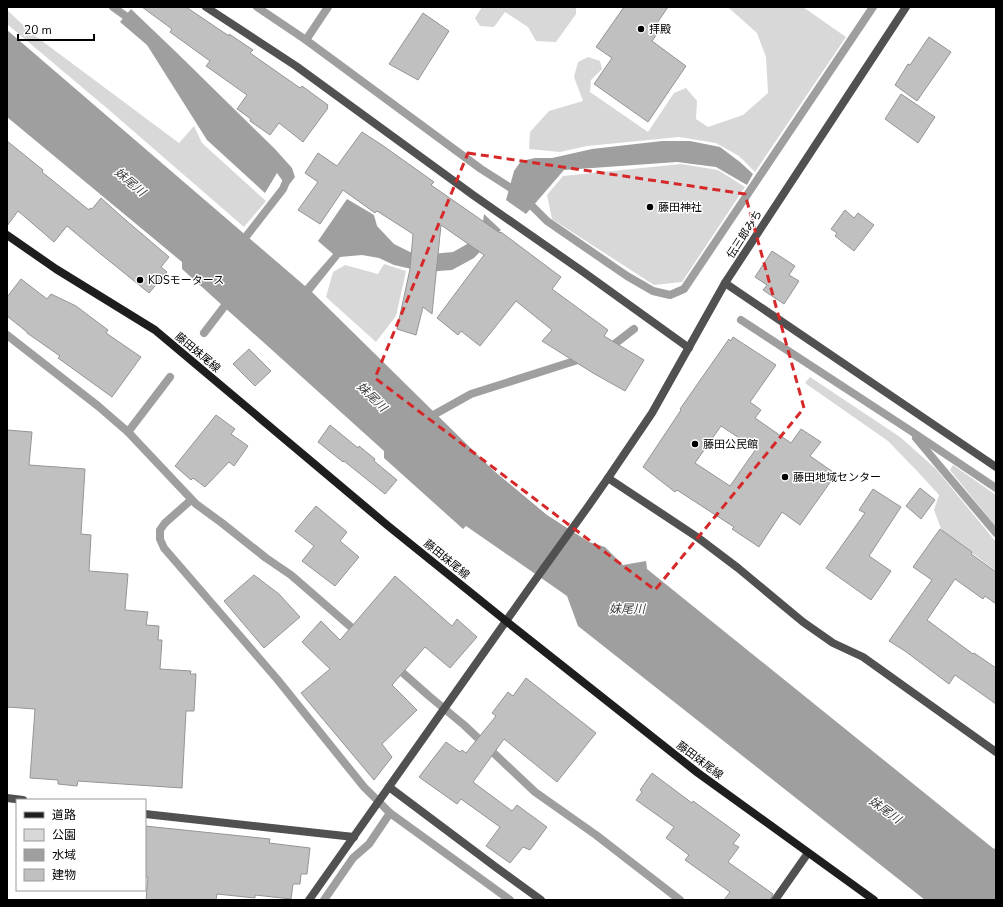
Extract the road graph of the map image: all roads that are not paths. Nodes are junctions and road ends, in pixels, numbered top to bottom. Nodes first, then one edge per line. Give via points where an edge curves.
1 (206, 7) edge
2 (906, 7) edge
3 (7, 235) edge
4 (725, 283) junction
5 (688, 348) junction
6 (996, 467) edge
7 (608, 478) junction
8 (506, 621) junction
9 (996, 752) edge
10 (387, 790) junction
11 (146, 814) edge
12 (354, 837) junction
13 (808, 852) junction
14 (309, 900) edge
15 (541, 900) edge
16 (775, 900) edge
17 (874, 900) edge

1 - 5 street via 296,66
2 - 4 street, 伝三郎みち
3 - 8 main road, 藤田妹尾線 via 56,269 155,330 387,525
4 - 5 street, 伝三郎みち
4 - 6 street
5 - 7 street, 伝三郎みち via 652,413
7 - 8 street, 伝三郎みち
7 - 9 street via 697,537 803,622 833,643 863,657
8 - 10 street, 伝三郎みち
8 - 13 main road, 藤田妹尾線 via 698,773
10 - 12 street, 伝三郎みち
10 - 15 street
11 - 12 street
12 - 14 street, 伝三郎みち
13 - 16 street
13 - 17 main road, 藤田妹尾線

